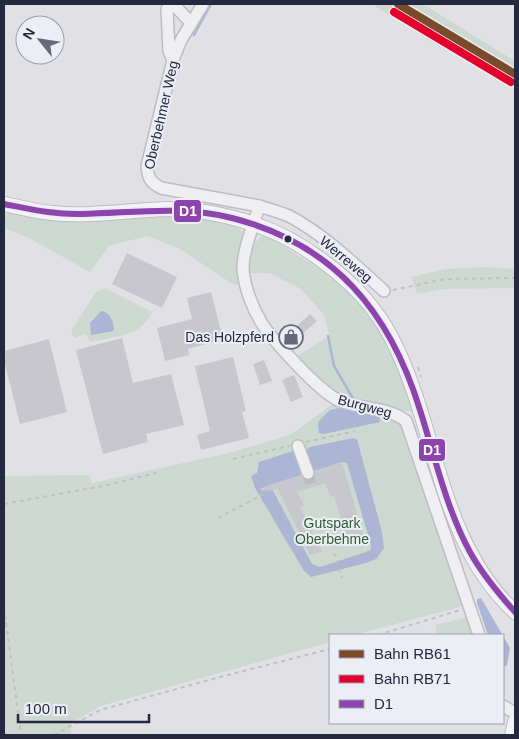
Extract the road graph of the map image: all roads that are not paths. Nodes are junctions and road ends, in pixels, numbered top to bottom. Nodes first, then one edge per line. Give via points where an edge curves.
1 (203, 4) edge
2 (191, 23) junction
3 (173, 60) junction
4 (4, 204) edge
5 (260, 206) junction
6 (254, 224) junction
7 (384, 291) road end
8 (298, 446) dead end
9 (308, 473) tunnel mouth
10 (515, 612) edge
11 (479, 634) edge
12 (511, 713) edge
13 (512, 735) edge

1 - 2 street, Oberbehmer Weg
2 - 3 street, Oberbehmer Weg
2 - 3 street via 177,8 171,6 167,9 169,51
3 - 5 street, Oberbehmer Weg via 148,166 152,183 161,188
4 - 6 main road via 78,214 169,209 200,211
5 - 6 street
5 - 7 street, Werreweg via 288,216 319,236
6 - 10 main road via 290,239 329,265 377,316 390,336 410,381 463,540 487,581
6 - 11 street, Burgweg via 243,267 246,286 261,322 315,384 330,396 341,402 398,414 406,421
8 - 9 street
12 - 13 main road

